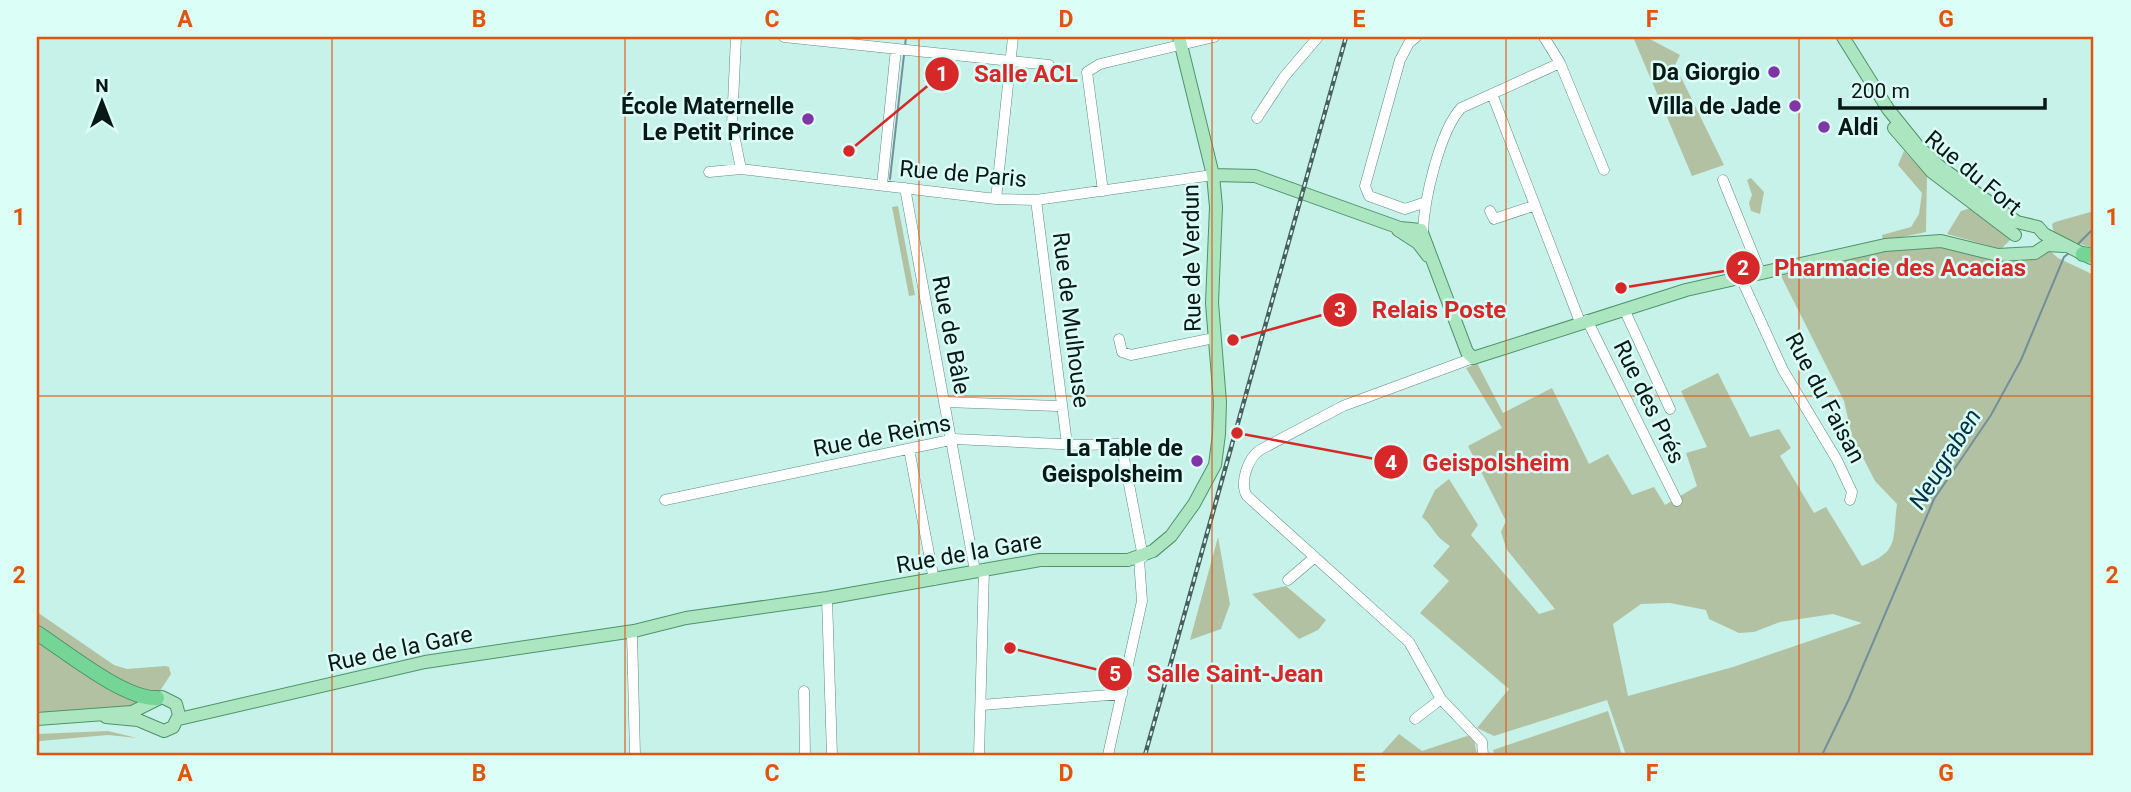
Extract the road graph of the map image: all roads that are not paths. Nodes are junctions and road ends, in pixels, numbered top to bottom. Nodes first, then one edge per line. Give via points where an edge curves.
1 (736, 37) edge
2 (784, 37) edge
3 (1013, 37) edge
4 (1214, 37) edge
5 (1318, 37) edge
6 (1416, 37) edge
7 (1544, 37) edge
8 (1835, 37) edge
9 (1843, 37) edge
10 (1180, 41) edge
11 (903, 50) junction
12 (1010, 61) junction
13 (1560, 63) junction
14 (1049, 65) dead end
15 (1492, 94) junction
16 (1257, 118) dead end
17 (741, 169) junction
18 (1604, 170) dead end
19 (709, 172) dead end
20 (1213, 176) junction
21 (1723, 180) dead end
22 (882, 185) junction
23 (905, 188) junction
24 (1103, 191) junction
25 (1428, 192) junction
26 (996, 199) junction
27 (1037, 200) junction
28 (1423, 203) junction
29 (1533, 206) junction
30 (1490, 211) dead end
31 (2024, 225) junction
32 (1417, 234) junction
33 (2015, 238) junction
34 (2043, 241) junction
35 (1885, 245) junction
36 (2025, 253) junction
37 (2084, 255) edge
38 (1761, 274) junction
39 (1741, 278) junction
40 (1624, 309) junction
41 (1583, 321) junction
42 (1214, 338) junction
43 (1119, 339) dead end
44 (1473, 358) junction
45 (944, 402) junction
46 (1057, 406) dead end
47 (1670, 409) dead end
48 (951, 440) junction
49 (1067, 444) junction
50 (909, 449) junction
51 (665, 500) dead end
52 (1850, 500) dead end
53 (1676, 501) dead end
54 (1315, 557) junction
55 (1141, 558) junction
56 (979, 570) junction
57 (934, 580) junction
58 (1288, 580) dead end
59 (827, 598) junction
60 (702, 617) junction
61 (633, 632) junction
62 (37, 633) edge
63 (804, 691) dead end
64 (1122, 694) junction
65 (1441, 699) junction
66 (152, 702) junction
67 (981, 705) junction
68 (178, 713) junction
69 (106, 716) junction
70 (37, 719) edge
71 (1415, 719) dead end
72 (150, 725) junction
73 (635, 755) edge
74 (804, 755) edge
75 (832, 755) edge
76 (979, 755) edge
77 (1108, 755) edge
78 (1483, 755) edge

1 - 17 street via 732,125
2 - 11 street
3 - 12 street
4 - 10 street
5 - 16 street via 1283,77
6 - 28 street via 1400,60 1366,186 1369,197 1380,202 1405,209
7 - 13 street
8 - 33 main road, Rue du Fort via 1910,150
9 - 31 main road, Rue du Fort via 1917,145 1970,190
10 - 20 main road, Rue de Verdun
10 - 24 street via 1087,72
11 - 12 street
11 - 22 street
12 - 14 street
12 - 26 street
13 - 15 street
13 - 18 street
15 - 25 street via 1461,108 1451,118
15 - 29 street, Rue des Prés
17 - 19 street, Rue de Paris
17 - 22 street, Rue de Paris
20 - 24 street, Rue de Paris
20 - 32 main road via 1250,174
20 - 42 main road, Rue de Verdun via 1217,215
21 - 38 street
22 - 23 street, Rue de Paris
23 - 26 street, Rue de Paris
23 - 45 street, Rue de Bâle
24 - 27 street, Rue de Paris
25 - 28 street
25 - 32 street
26 - 27 street, Rue de Paris
27 - 49 street, Rue de Mulhouse
28 - 32 street
29 - 30 street via 1494,219
29 - 41 street, Rue des Prés
31 - 33 main road, Rue du Fort
31 - 34 main road, Rue du Fort via 2038,227
32 - 44 main road
33 - 35 main road via 1996,251 1937,234
33 - 36 main road, Rue du Fort
34 - 36 main road via 2035,253
34 - 37 main road, Rue du Fort
35 - 36 main road via 1933,240 1992,255
35 - 38 main road
38 - 39 main road
39 - 40 main road
39 - 52 street, Rue du Faisan via 1783,370 1837,460 1852,492
40 - 41 main road
40 - 47 street
41 - 44 main road
41 - 53 street, Rue des Prés
42 - 43 street via 1131,355 1122,352
42 - 55 main road, Rue de Verdun via 1216,459 1171,536
44 - 54 street via 1343,406 1254,454 1245,493
45 - 46 street
45 - 48 street, Rue de Bâle
48 - 49 street, Rue de Reims
48 - 50 street, Rue de Reims
48 - 56 street, Rue de Bâle
49 - 55 street, Rue de Reims via 1121,446
50 - 51 street, Rue de Reims
50 - 57 street
54 - 58 street
54 - 65 street via 1409,642
55 - 56 main road, Rue de la Gare via 1052,559
55 - 64 street via 1142,601
56 - 57 main road, Rue de la Gare
56 - 67 street, Rue de Bâle
57 - 59 main road, Rue de la Gare
59 - 60 main road, Rue de la Gare
59 - 75 street
60 - 61 main road, Rue de la Gare via 661,630
60 - 61 main road, Rue de la Gare via 686,616
61 - 68 main road, Rue de la Gare via 390,668 289,696
61 - 73 street
62 - 66 highway
63 - 74 street
64 - 67 street
64 - 77 street
65 - 71 street
65 - 78 street via 1483,743
66 - 68 main road via 168,698
66 - 69 main road via 137,711
66 - 72 main road via 146,717
67 - 76 street, Rue de Bâle
68 - 72 main road via 173,727 163,731
69 - 70 main road
69 - 72 main road

